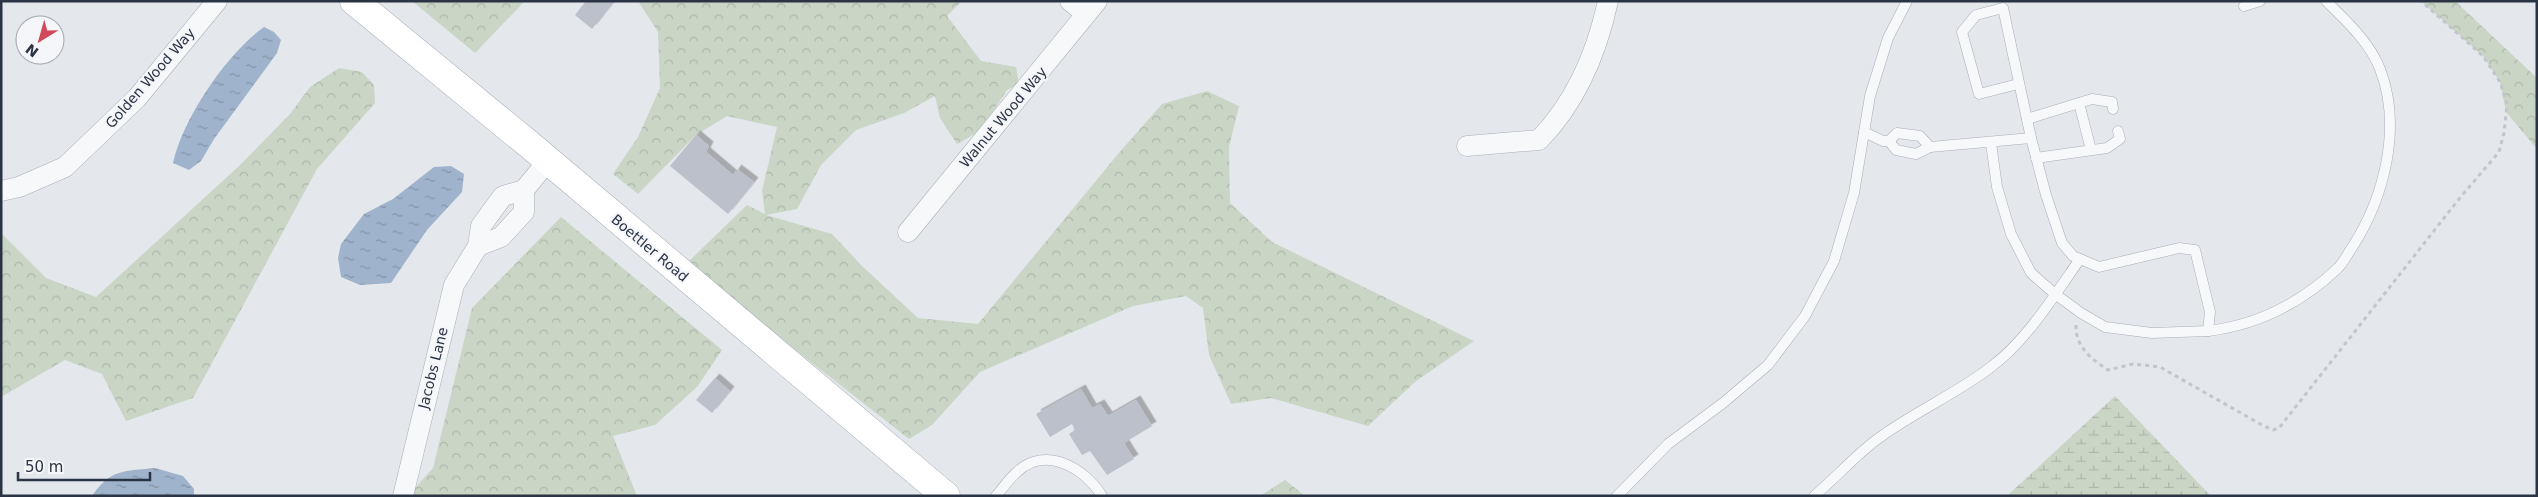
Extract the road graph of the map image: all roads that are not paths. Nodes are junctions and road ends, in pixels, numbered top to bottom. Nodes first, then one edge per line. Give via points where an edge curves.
1 (216, 1) edge
2 (354, 1) edge
3 (1070, 1) edge
4 (1608, 1) edge
5 (1907, 1) edge
6 (2260, 1) edge
7 (2326, 1) edge
8 (2244, 6) dead end
9 (1091, 8) edge
10 (2018, 84) junction
11 (2079, 103) junction
12 (2113, 109) dead end
13 (2027, 119) junction
14 (2118, 131) dead end
15 (1864, 132) junction
16 (2031, 138) junction
17 (1889, 141) junction
18 (1991, 143) junction
19 (1466, 146) dead end
20 (1930, 147) junction
21 (2091, 150) junction
22 (2036, 158) junction
23 (547, 162) junction
24 (1, 191) edge
25 (908, 232) dead end
26 (2080, 259) junction
27 (2055, 294) junction
28 (2208, 331) junction
29 (403, 496) edge
30 (946, 496) edge
31 (996, 496) edge
32 (1102, 496) edge
33 (1617, 496) edge
34 (1814, 496) edge

1 - 24 street, Golden Wood Way via 137,98 65,167 19,188
2 - 23 street, Boettler Road
3 - 9 street
4 - 19 street via 1601,34 1559,120 1539,140
5 - 15 lane via 1888,38 1870,96
6 - 8 lane
7 - 28 lane via 2359,34 2380,68 2390,109 2387,153 2379,193 2362,232 2339,266 2307,293 2270,316 2235,328
9 - 25 street, Walnut Wood Way
10 - 10 lane via 2003,8 1976,15 1962,32 1978,94
10 - 13 lane
11 - 12 lane via 2092,99 2112,102
11 - 13 lane
11 - 21 lane
13 - 16 lane
14 - 21 lane via 2120,139 2107,148
15 - 17 lane
15 - 33 lane via 1854,193 1834,261 1805,316 1768,365 1668,444
16 - 18 lane
16 - 22 lane
17 - 20 lane via 1896,150 1916,154
17 - 20 lane via 1896,133 1920,136
18 - 20 lane
18 - 27 lane via 1997,187 2011,234 2031,273
21 - 22 lane
22 - 26 lane via 2062,243
23 - 29 street, Jacobs Lane via 524,190 524,212 501,237 478,246 454,285
23 - 30 street, Boettler Road
26 - 27 lane
26 - 28 lane via 2100,267 2179,248 2195,250 2210,312
27 - 28 lane via 2105,327 2152,334
27 - 34 lane via 1993,366 1877,439
31 - 32 lane via 1018,470 1040,460 1061,461 1082,473

